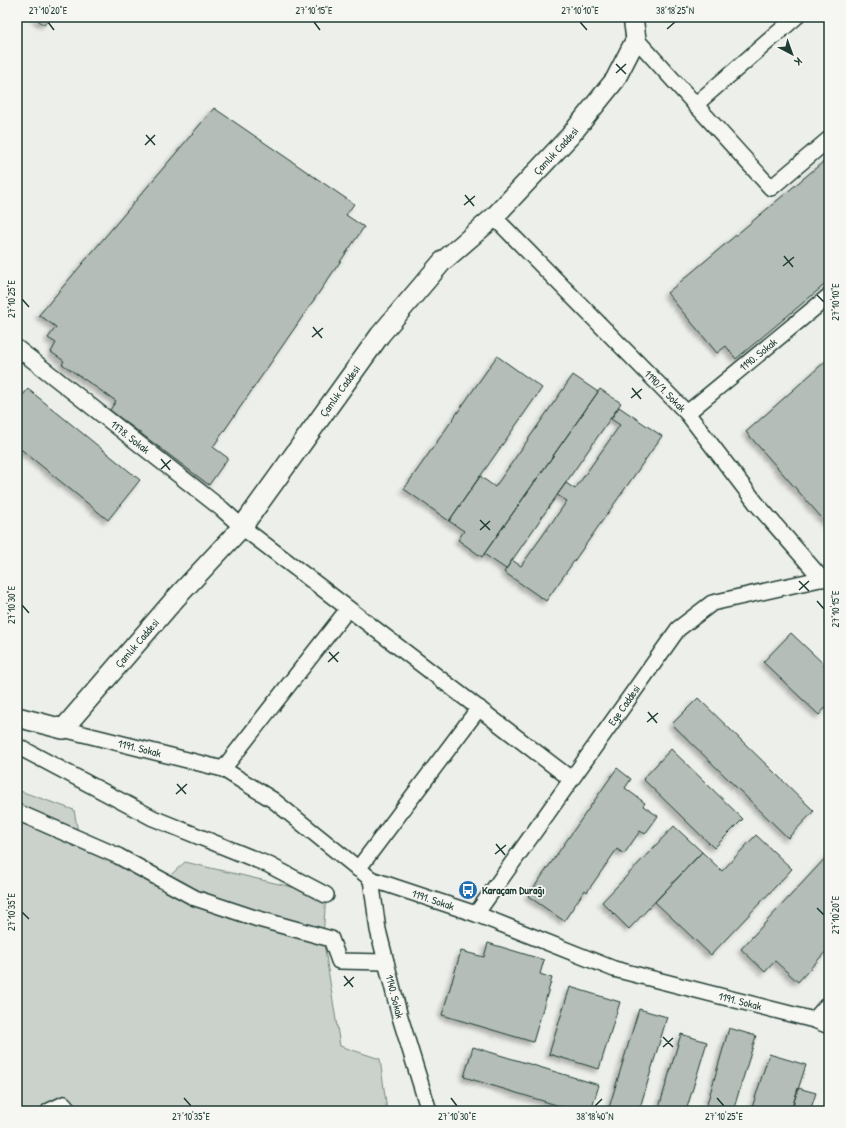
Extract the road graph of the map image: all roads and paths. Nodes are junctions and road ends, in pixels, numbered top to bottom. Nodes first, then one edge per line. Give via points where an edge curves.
1 (633, 17) edge
2 (796, 17) edge
3 (636, 39) junction
4 (695, 105) junction
5 (829, 139) edge
6 (494, 217) junction
7 (829, 296) edge
8 (17, 348) edge
9 (687, 413) junction
10 (242, 527) junction
11 (825, 578) edge
12 (348, 609) junction
13 (479, 708) junction
14 (17, 717) edge
15 (63, 729) junction
16 (17, 746) edge
17 (223, 769) junction
18 (571, 780) junction
19 (17, 812) edge
20 (358, 869) junction
21 (371, 879) junction
22 (326, 894) dead end
23 (476, 914) junction
24 (386, 962) junction
25 (829, 1003) edge
26 (814, 1020) junction
27 (829, 1026) edge
28 (49, 1111) edge
29 (70, 1111) edge
30 (429, 1111) edge

1 - 3 main road
2 - 4 street
3 - 4 street
3 - 6 main road, Çamlık Caddesi via 615,80 570,136
4 - 5 street via 771,188
6 - 9 street, 1190/1. Sokak
6 - 10 main road, Çamlık Caddesi via 442,262 380,335
7 - 9 street, 1190. Sokak
8 - 10 street, 1178. Sokak
9 - 11 street, 1190/1. Sokak via 756,503
10 - 12 street, 1178. Sokak
10 - 15 main road, Çamlık Caddesi via 175,599
11 - 18 street, Ege Caddesi via 712,603 678,629
12 - 13 street, 1178. Sokak
12 - 17 street
13 - 18 street, 1178. Sokak
13 - 20 street
14 - 15 main road
15 - 17 street, 1191. Sokak
16 - 22 street via 153,818 269,865
17 - 20 street, 1191. Sokak via 272,800
18 - 23 street, Ege Caddesi
19 - 24 street via 118,856 195,898 331,939 339,961
20 - 21 street, 1191. Sokak
21 - 23 street, 1191. Sokak
21 - 24 street, 1140. Sokak via 378,930
23 - 26 street, 1191. Sokak via 614,969
24 - 30 street, 1140. Sokak
25 - 26 street
26 - 27 street, 1191. Sokak
28 - 29 street via 64,1104

